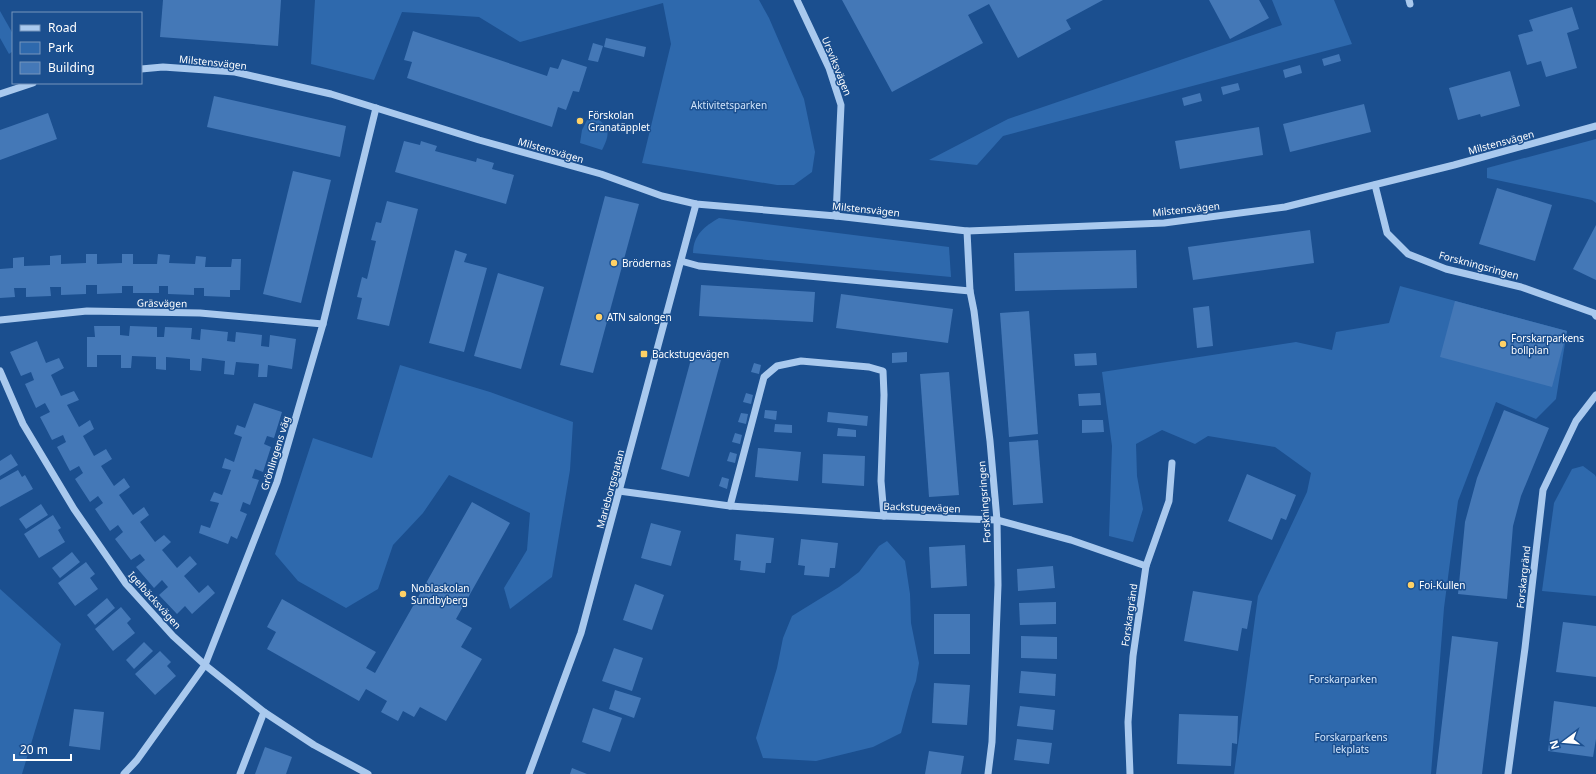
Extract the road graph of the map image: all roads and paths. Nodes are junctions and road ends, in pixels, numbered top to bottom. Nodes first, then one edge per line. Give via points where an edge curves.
1 (797, 0) edge
2 (142, 69) edge
3 (30, 84) edge
4 (0, 94) edge
5 (376, 108) junction
6 (1596, 126) edge
7 (1375, 185) junction
8 (696, 204) junction
9 (836, 216) junction
10 (967, 231) junction
11 (681, 260) junction
12 (970, 291) junction
13 (1596, 316) edge
14 (0, 320) edge
15 (323, 324) junction
16 (0, 371) edge
17 (1596, 395) edge
18 (1172, 463) dead end
19 (620, 491) junction
20 (730, 506) junction
21 (884, 516) junction
22 (997, 520) junction
23 (1146, 566) junction
24 (205, 665) junction
25 (264, 712) junction
26 (124, 774) edge
27 (240, 774) edge
28 (368, 774) edge
29 (529, 774) edge
30 (988, 774) edge
31 (1130, 774) edge
32 (1508, 774) edge

1 - 9 street, Ursviksvägen via 829,68 841,105
2 - 5 street, Milstensvägen via 163,67 235,72 331,94
3 - 4 street
5 - 8 street, Milstensvägen via 601,174 662,196
5 - 15 street, Grönlingens väg
6 - 7 street, Milstensvägen
7 - 10 street, Milstensvägen via 1285,208 1164,223
7 - 13 street, Forskningsringen via 1387,233 1408,254 1446,268 1521,287 1594,313
8 - 9 street, Milstensvägen
8 - 11 street, Marieborgsgatan
9 - 10 street, Milstensvägen
10 - 12 street, Forskningsringen
11 - 12 street via 699,266
11 - 19 street, Marieborgsgatan
12 - 22 street, Forskningsringen via 990,441
14 - 15 street, Gräsvägen via 86,311 200,313
15 - 24 street, Grönlingens väg via 278,482
16 - 24 street, Igelbäcksvägen via 23,424 74,509 126,584 173,636
17 - 32 street, Forskargränd via 1576,421 1543,490
18 - 23 street, Forskargränd via 1170,501
19 - 20 street, Backstugevägen
19 - 29 street, Marieborgsgatan via 580,633
20 - 21 street, Backstugevägen
20 - 21 street via 764,377 777,366 801,360 883,371 881,480
21 - 22 street, Backstugevägen
22 - 23 street, Backstugevägen via 1071,540
22 - 30 street, Forskningsringen via 998,585 992,742
23 - 31 street, Forskargränd via 1133,656 1128,722
24 - 25 street, Igelbäcksvägen
24 - 26 street, Grönlingens väg via 137,760
25 - 27 street
25 - 28 street, Igelbäcksvägen via 314,745

